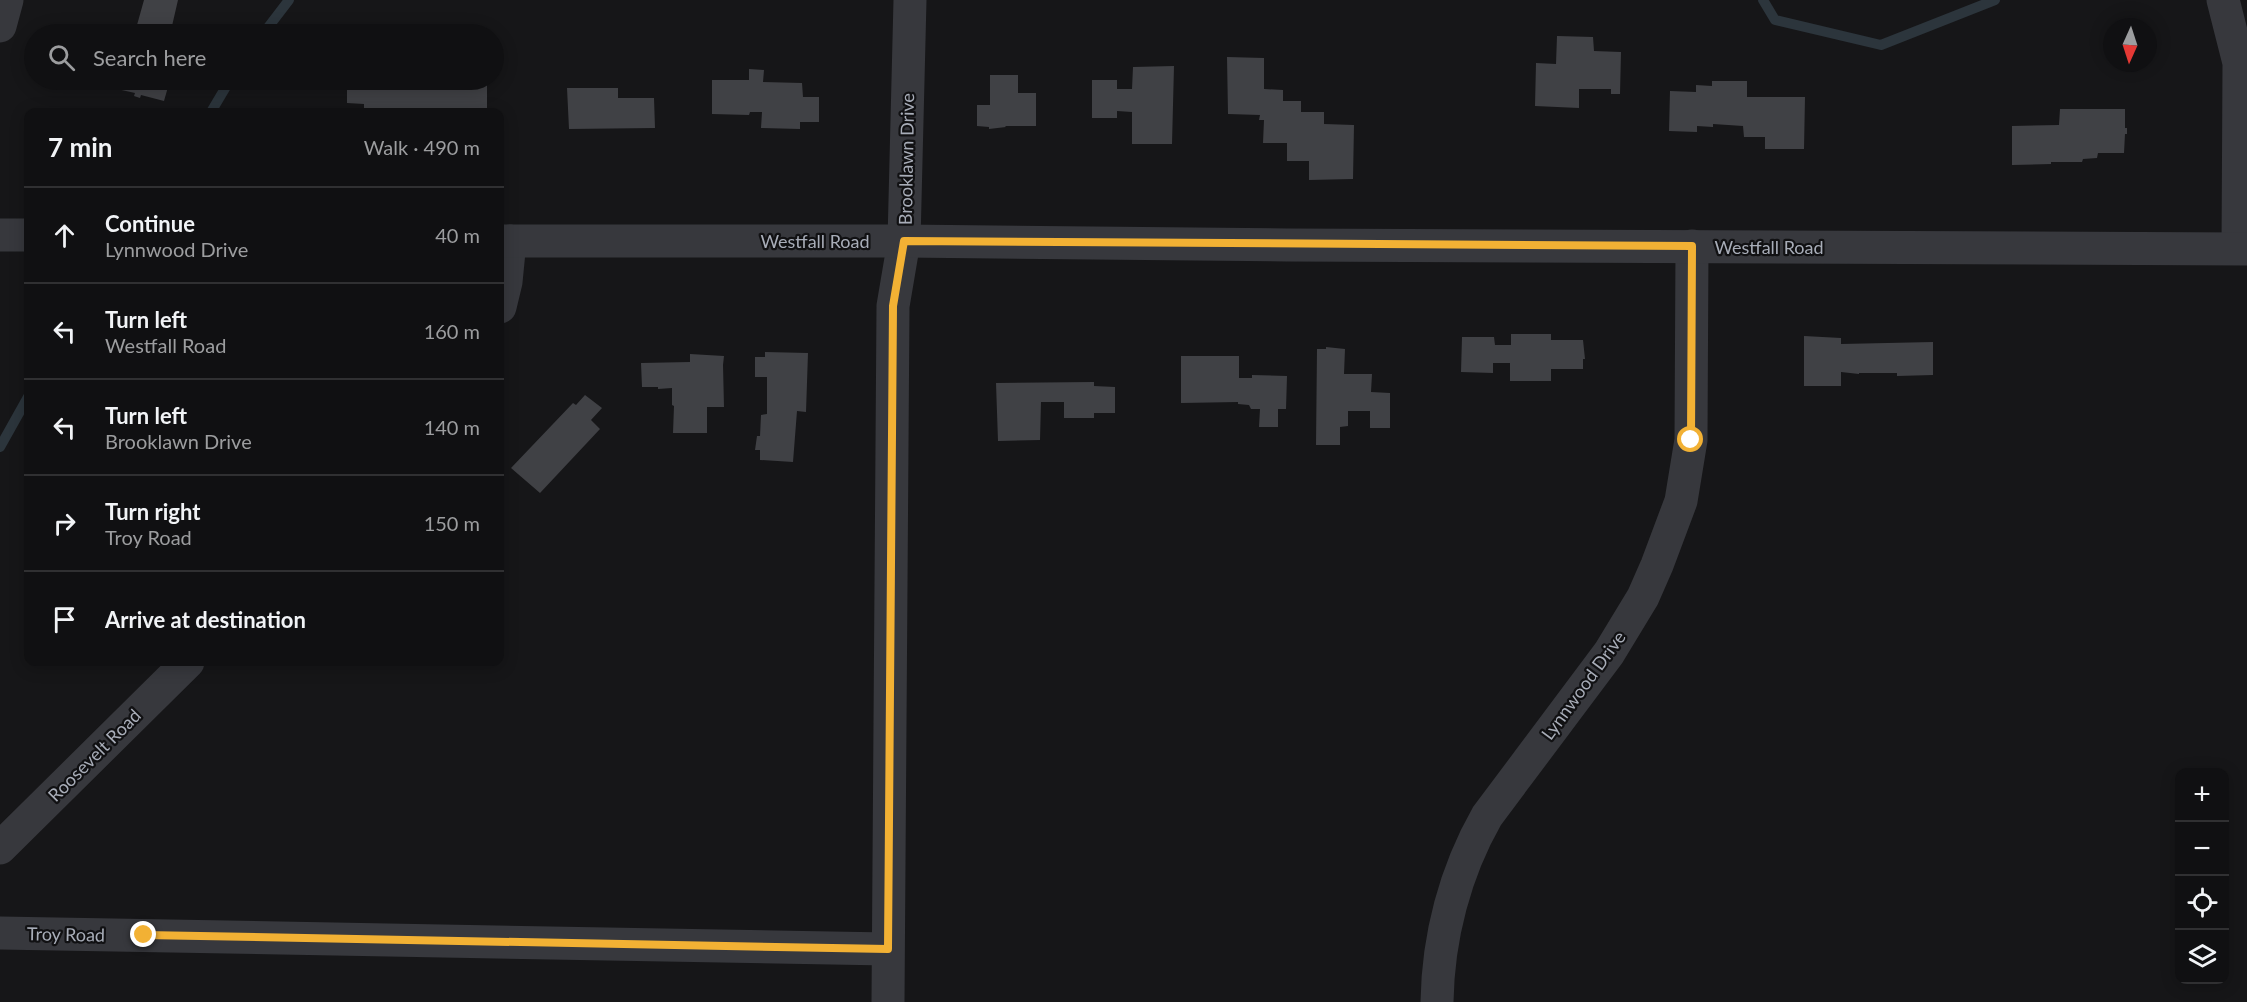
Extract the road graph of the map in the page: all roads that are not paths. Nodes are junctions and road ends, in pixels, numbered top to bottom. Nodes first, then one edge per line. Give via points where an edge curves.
1 (7, 0) edge
2 (910, 0) edge
3 (2223, 0) edge
4 (0, 26) edge
5 (0, 235) edge
6 (24, 235) edge
7 (505, 241) edge
8 (904, 241) junction
9 (1692, 246) junction
10 (2242, 248) edge
11 (504, 290) edge
12 (184, 666) edge
13 (0, 848) edge
14 (0, 933) edge
15 (888, 949) junction
16 (888, 1002) edge
17 (1437, 1002) edge

1 - 4 street
2 - 8 street, Brooklawn Drive
3 - 10 street via 2240,63
5 - 6 street
7 - 8 street, Westfall Road
7 - 11 street
8 - 9 street, Westfall Road
8 - 15 street, Brooklawn Drive via 893,306
9 - 10 street, Westfall Road
9 - 17 street, Lynnwood Drive via 1691,440 1681,501 1643,597 1609,653 1493,807 1471,843 1446,925
12 - 13 street, Roosevelt Road
14 - 15 street, Troy Road
15 - 16 street, Brooklawn Drive

